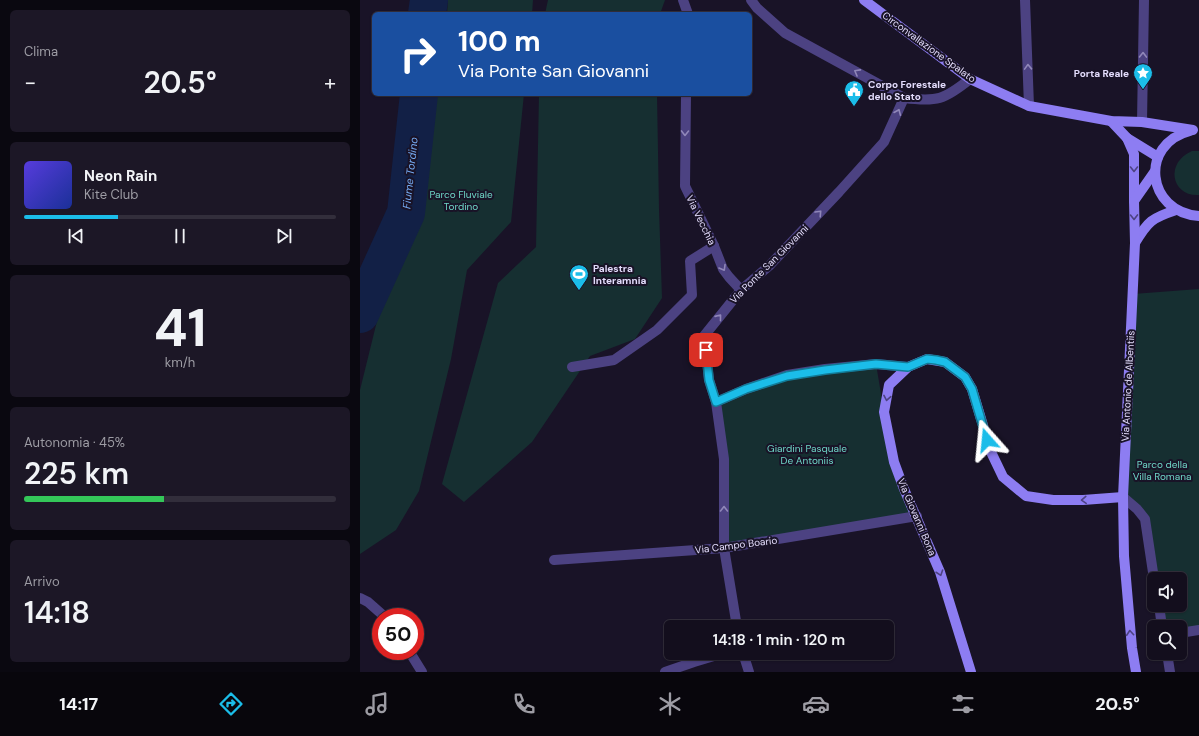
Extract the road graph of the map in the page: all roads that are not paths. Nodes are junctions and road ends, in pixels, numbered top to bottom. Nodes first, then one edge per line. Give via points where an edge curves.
1 (683, 0) edge
2 (750, 0) edge
3 (864, 0) edge
4 (1025, 0) edge
5 (1144, 0) edge
6 (687, 12) edge
7 (970, 79) junction
8 (686, 96) edge
9 (904, 98) junction
10 (1029, 106) junction
11 (1111, 121) junction
12 (1142, 122) junction
13 (1196, 130) edge
14 (1128, 138) junction
15 (1158, 157) junction
16 (1155, 170) junction
17 (1134, 201) junction
18 (1176, 210) junction
19 (1199, 216) edge
20 (1135, 243) junction
21 (714, 246) junction
22 (741, 290) junction
23 (572, 367) dead end
24 (908, 367) junction
25 (716, 402) junction
26 (1123, 497) junction
27 (917, 516) junction
28 (724, 548) junction
29 (554, 560) dead end
30 (1153, 572) edge
31 (360, 598) edge
32 (375, 608) edge
33 (736, 620) edge
34 (1199, 630) edge
35 (1187, 632) edge
36 (415, 660) edge
37 (701, 660) edge
38 (745, 660) edge
39 (1168, 660) edge
40 (422, 672) edge
41 (666, 672) edge
42 (749, 672) edge
43 (971, 672) edge
44 (1136, 672) edge
45 (1170, 672) edge

1 - 6 street
9 -> 2 street via 785,32
3 - 7 main road, Circonvallazione Spalato
10 -> 4 street
12 -> 5 street
7 - 9 street via 939,99
7 - 10 main road, Circonvallazione Spalato
8 -> 21 street, Via Vecchia via 685,186
22 -> 9 street, Via Ponte San Giovanni via 769,266 884,142
10 - 11 main road, Circonvallazione Spalato
11 - 12 main road, Circonvallazione Spalato
11 - 14 main road
12 - 13 main road, Circonvallazione Spalato
13 - 15 main road via 1182,133 1172,139
14 - 15 main road
14 -> 17 main road, Via Antonio de Albentiis via 1134,154
15 - 16 main road
16 - 17 main road
16 - 18 main road via 1162,197
17 -> 20 main road, Via Antonio de Albentiis
18 - 19 main road
18 - 20 main road via 1150,221
20 - 26 main road, Via Antonio de Albentiis
21 -> 22 street, Via Vecchia via 724,269
21 - 23 street via 690,261 692,295 657,330 614,360
25 -> 22 street, Via Ponte San Giovanni via 709,380 704,336
24 - 25 street via 876,364 787,376
26 -> 24 main road via 1053,500 1026,496 1003,477 998,468 972,389 965,377 945,362 927,359
24 -> 27 main road, Via Giovanni Bona via 889,385 884,412 894,462
28 -> 25 street, Via Ponte San Giovanni via 724,459
26 - 30 street via 1145,519
44 -> 26 main road, Via Antonio de Albentiis via 1124,556
27 - 28 street, Via Campo Boario
27 -> 43 main road, Via Giovanni Bona via 940,572
28 - 29 street, Via Campo Boario
28 - 33 street, Via Ponte San Giovanni
31 - 32 street
34 - 35 street
36 - 40 street
37 - 41 street
38 - 42 street
39 - 45 street

